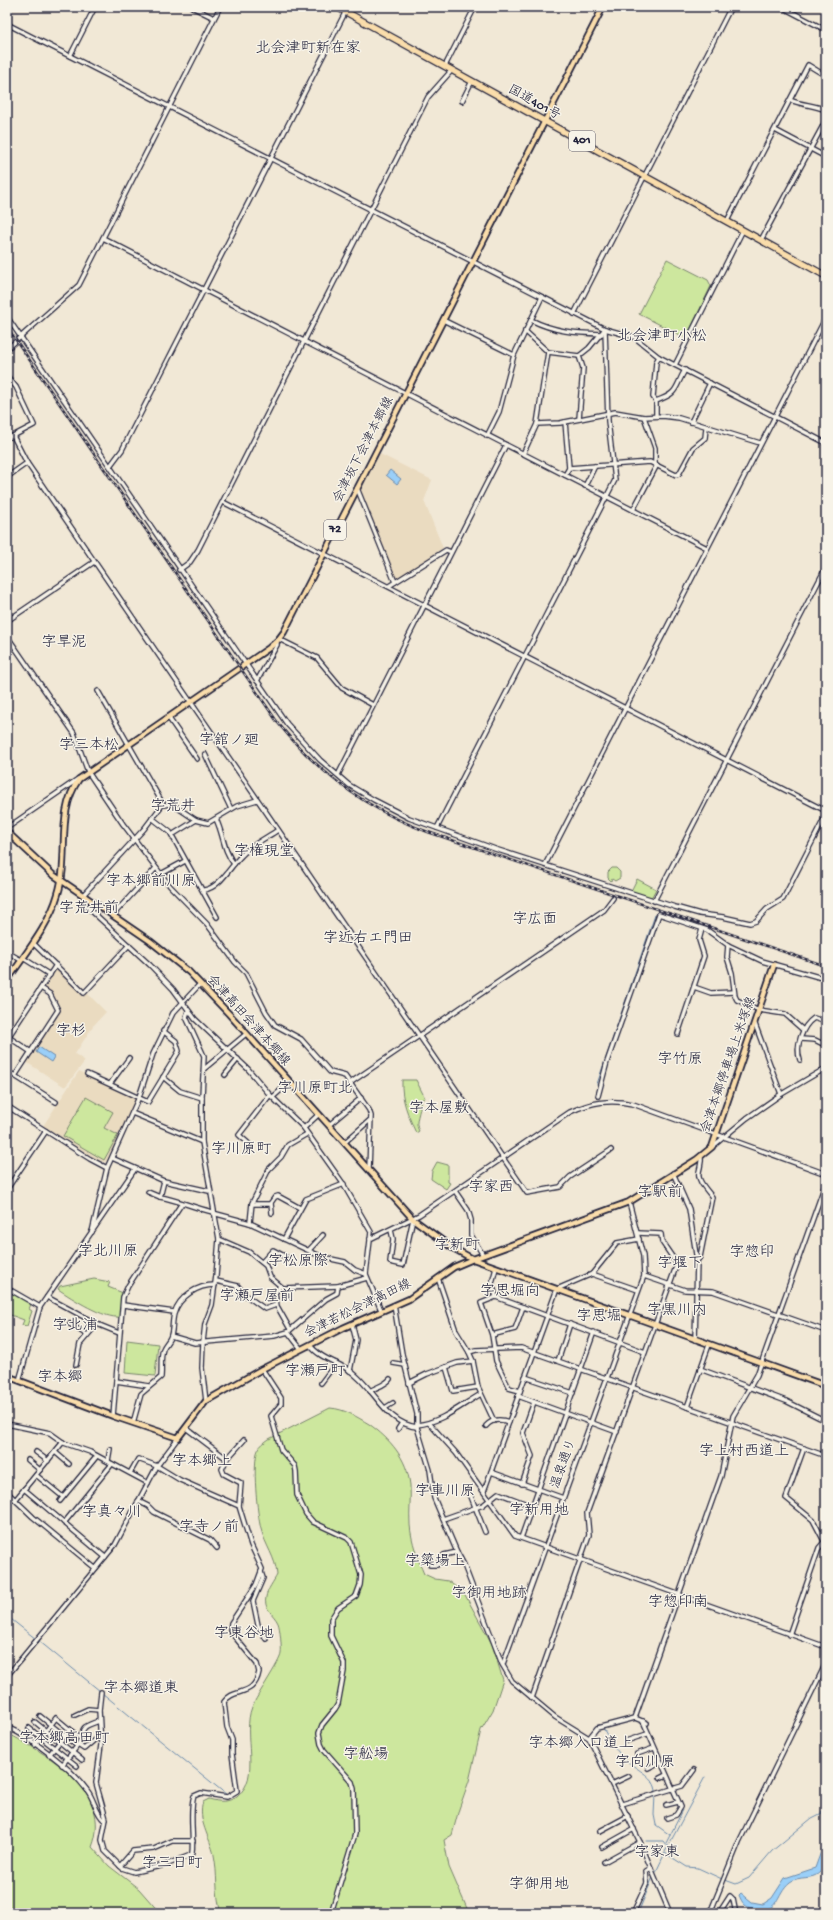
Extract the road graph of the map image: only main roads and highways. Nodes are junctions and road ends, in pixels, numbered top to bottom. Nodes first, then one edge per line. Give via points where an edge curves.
1 (337, 7) edge
2 (603, 7) edge
3 (347, 9) edge
4 (545, 121) junction
5 (826, 276) edge
6 (7, 832) edge
7 (62, 882) junction
8 (774, 965) road end
9 (7, 981) edge
10 (473, 1259) junction
11 (7, 1376) edge
12 (826, 1386) edge

1 - 3 highway, 国道401号 / 401
2 - 4 main road, 会津坂下会津本郷線 / 72
3 - 4 highway, 国道401号 / 401
4 - 5 highway, 国道401号 / 401
4 - 7 main road, 会津坂下会津本郷線 / 72 via 278,640 79,779 69,795 66,810
6 - 7 main road, 会津高田会津本郷線 via 39,864
7 - 9 main road, 会津坂下会津本郷線 / 72 via 53,909
7 - 10 main road, 会津高田会津本郷線 via 166,953 200,984 413,1219 451,1248
8 - 10 main road, 会津本郷停車場上米塚線 via 712,1147 630,1202
10 - 11 main road, 会津若松会津高田線 via 454,1267 409,1298 301,1349 206,1401 178,1438 133,1424
10 - 12 main road

